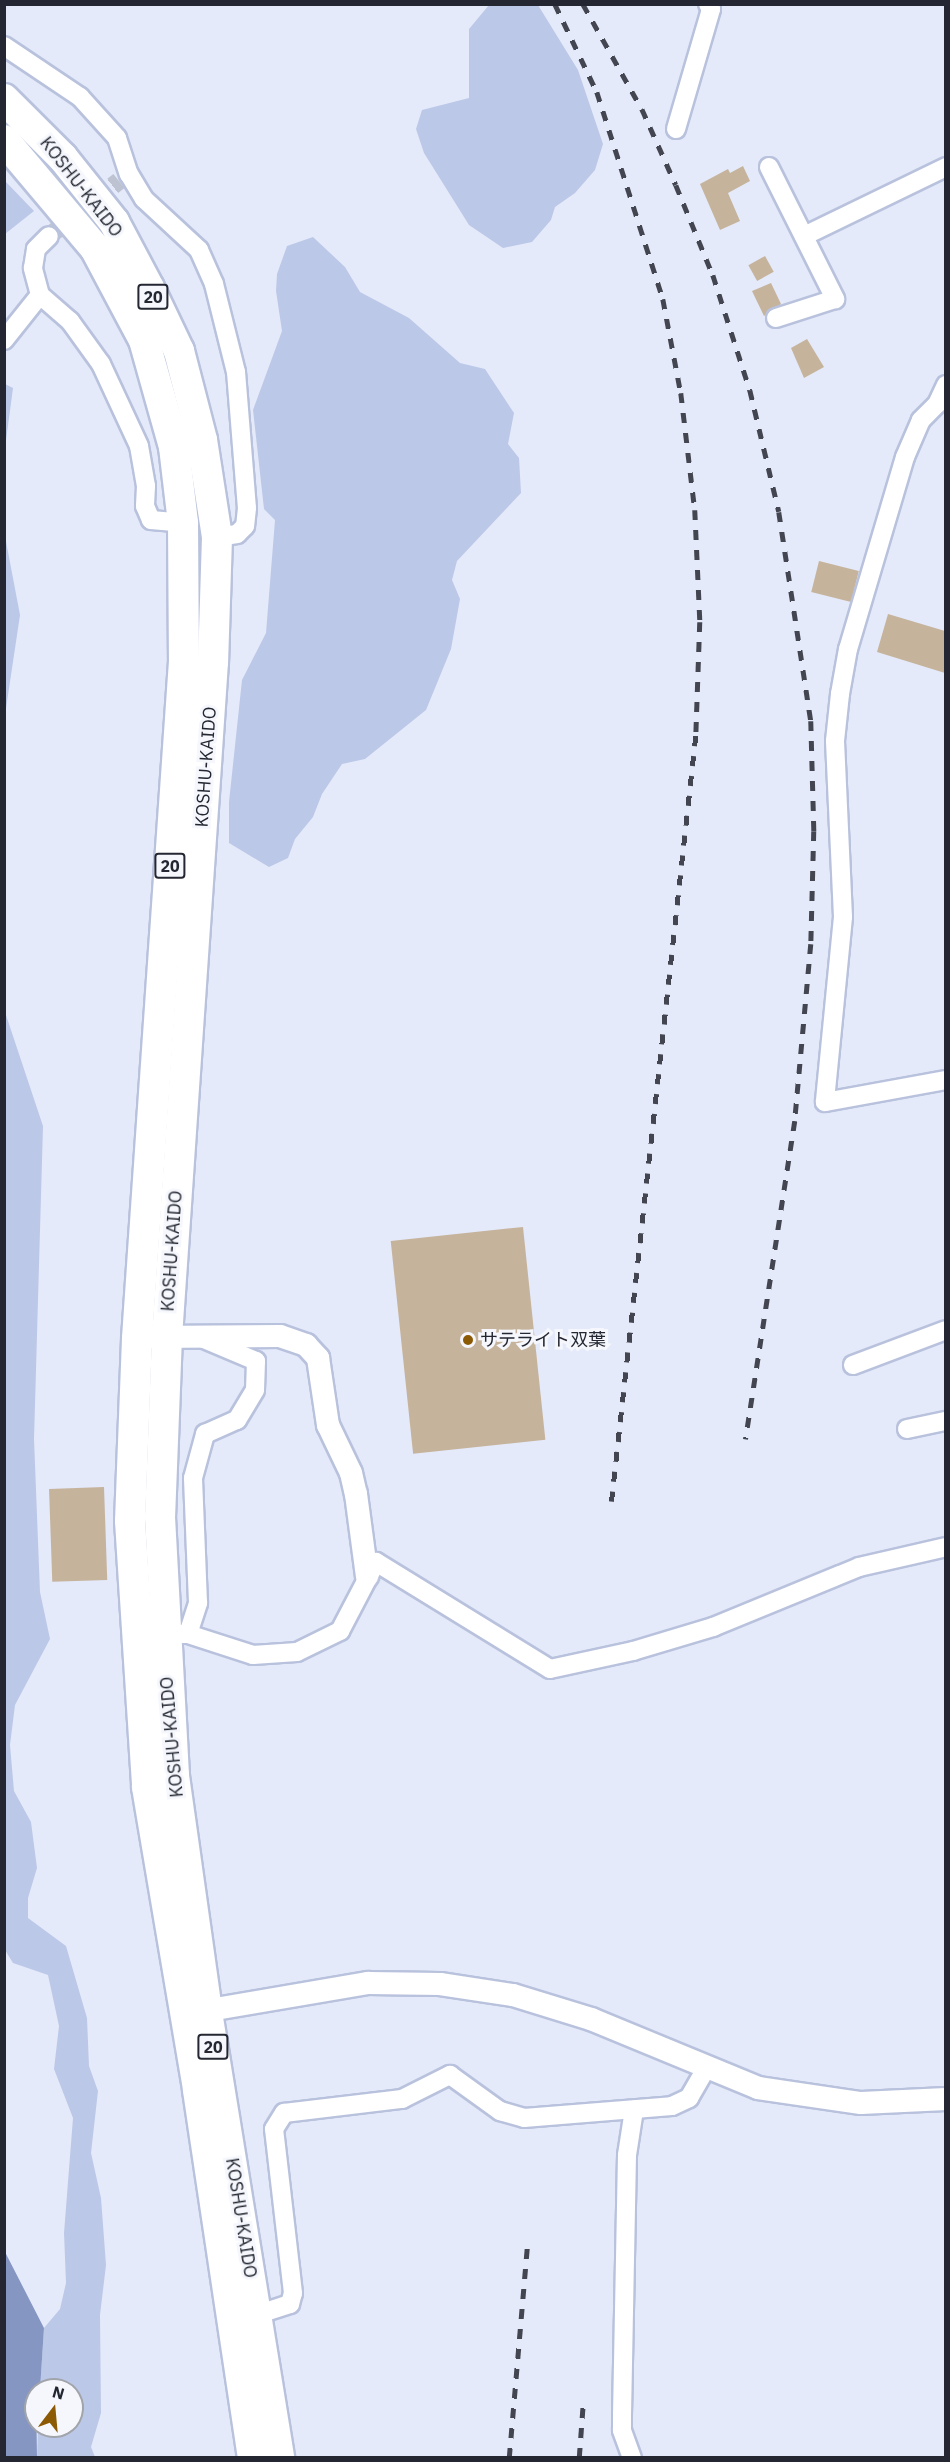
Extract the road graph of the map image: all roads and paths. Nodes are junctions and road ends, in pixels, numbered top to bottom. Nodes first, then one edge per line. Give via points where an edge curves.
1 (708, 4) edge
2 (4, 46) edge
3 (4, 99) edge
4 (676, 129) dead end
5 (4, 140) edge
6 (769, 167) dead end
7 (945, 167) edge
8 (49, 236) tunnel mouth
9 (804, 236) junction
10 (40, 295) junction
11 (776, 318) dead end
12 (4, 340) edge
13 (945, 385) edge
14 (941, 404) edge
15 (183, 523) junction
16 (217, 537) junction
17 (945, 1080) edge
18 (945, 1330) edge
19 (167, 1336) junction
20 (197, 1336) junction
21 (137, 1339) junction
22 (853, 1365) dead end
23 (945, 1420) edge
24 (907, 1429) dead end
25 (945, 1547) edge
26 (367, 1576) junction
27 (176, 1634) junction
28 (195, 2013) junction
29 (706, 2068) junction
30 (945, 2099) edge
31 (634, 2110) junction
32 (256, 2315) junction
33 (252, 2457) edge
34 (279, 2457) edge
35 (632, 2457) edge

1 - 4 street via 711,9
2 - 16 street via 80,97 117,138 124,178 199,250 214,284 236,372 247,508 245,526 237,534
3 - 16 highway, KOSHU-KAIDO / 20 via 63,158 114,222 149,288 179,351 202,440
5 - 15 highway, KOSHU-KAIDO / 20 via 95,248 139,331 174,447
6 - 9 street
7 - 9 street
8 - 10 street via 36,249 33,268
9 - 11 street via 835,299
10 - 12 street
10 - 15 street via 70,321 101,364 139,446 145,506 151,520
13 - 14 street
14 - 17 street via 921,420 905,457 848,649 840,694 835,741 843,917 825,1102
15 - 21 highway, KOSHU-KAIDO / 20 via 184,661
16 - 19 highway, KOSHU-KAIDO / 20 via 213,662
18 - 22 street
19 - 20 street
19 - 21 street
19 - 27 highway, KOSHU-KAIDO / 20 via 160,1517
20 - 26 street via 280,1335 306,1345 318,1358 328,1425 351,1473 356,1494
20 - 27 street via 256,1361 255,1390 237,1420 205,1434 193,1478 198,1603
21 - 28 highway, KOSHU-KAIDO / 20 via 130,1521 147,1787
23 - 24 street
25 - 26 street via 859,1567 713,1627 633,1652 550,1669 376,1562
26 - 27 street via 340,1631 297,1652 253,1655
27 - 28 highway, KOSHU-KAIDO / 20 via 174,1776
28 - 29 street via 369,1983 440,1984 513,1995 591,2019
28 - 32 highway, KOSHU-KAIDO / 20
28 - 33 highway, KOSHU-KAIDO / 20 via 198,2090
29 - 30 street via 758,2088 810,2098 861,2103
29 - 31 street via 688,2098 672,2106
31 - 32 street via 524,2118 500,2111 450,2075 402,2099 284,2113 274,2129 293,2293 290,2304
31 - 35 street via 627,2155 622,2415 626,2446
32 - 34 highway, KOSHU-KAIDO / 20

